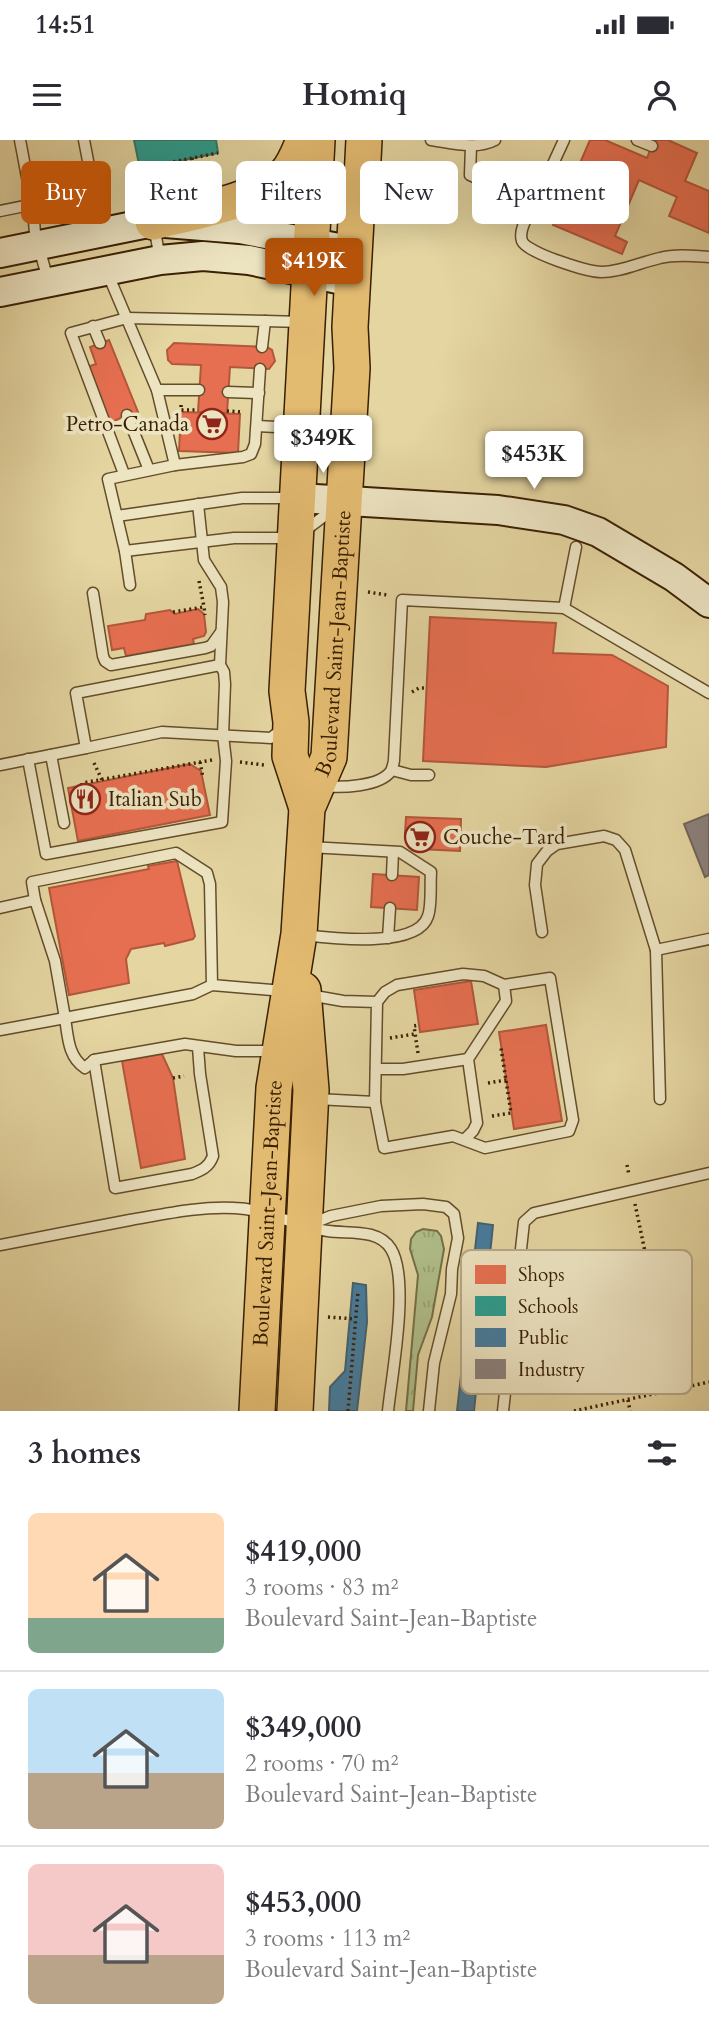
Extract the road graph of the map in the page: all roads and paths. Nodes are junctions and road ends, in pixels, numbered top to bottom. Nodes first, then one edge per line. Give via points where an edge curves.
1 (20, 140) edge
2 (84, 140) edge
3 (304, 140) edge
4 (317, 140) edge
5 (364, 140) edge
6 (431, 140) edge
7 (495, 140) edge
8 (564, 140) edge
9 (637, 140) edge
10 (471, 146) junction
11 (652, 146) dead end
12 (218, 153) dead end
13 (192, 158) junction
14 (24, 161) edge
15 (88, 161) edge
16 (178, 161) edge
17 (193, 161) edge
18 (554, 161) edge
19 (472, 176) edge
20 (222, 204) edge
21 (21, 207) edge
22 (0, 211) edge
23 (34, 224) edge
24 (143, 224) edge
25 (153, 224) edge
26 (178, 224) edge
27 (524, 224) edge
28 (37, 246) junction
29 (0, 253) edge
30 (299, 255) junction
31 (709, 257) edge
32 (160, 260) junction
33 (353, 266) junction
34 (107, 271) junction
35 (49, 283) junction
36 (0, 292) edge
37 (127, 318) junction
38 (265, 321) junction
39 (307, 321) junction
40 (93, 326) junction
41 (100, 343) dead end
42 (262, 347) dead end
43 (260, 369) dead end
44 (157, 390) junction
45 (199, 390) dead end
46 (228, 392) dead end
47 (259, 393) junction
48 (181, 410) dead end
49 (198, 410) dead end
50 (127, 415) dead end
51 (257, 426) junction
52 (302, 428) junction
53 (175, 465) junction
54 (149, 470) junction
55 (124, 474) junction
56 (299, 498) junction
57 (344, 500) junction
58 (198, 505) junction
59 (117, 516) junction
60 (296, 538) junction
61 (201, 542) junction
62 (576, 547) dead end
63 (125, 551) junction
64 (197, 575) dead end
65 (130, 585) dead end
66 (365, 592) dead end
67 (93, 593) dead end
68 (374, 593) dead end
69 (709, 603) edge
70 (204, 607) junction
71 (564, 608) junction
72 (173, 612) dead end
73 (207, 625) dead end
74 (222, 632) junction
75 (220, 665) junction
76 (709, 693) edge
77 (291, 722) junction
78 (223, 734) junction
79 (86, 748) junction
80 (51, 755) junction
81 (28, 759) junction
82 (214, 760) dead end
83 (200, 762) junction
84 (238, 762) dead end
85 (0, 765) edge
86 (269, 765) dead end
87 (392, 770) junction
88 (429, 775) dead end
89 (203, 778) dead end
90 (82, 785) dead end
91 (307, 792) junction
92 (64, 823) dead end
93 (305, 847) junction
94 (393, 852) junction
95 (392, 875) dead end
96 (36, 900) junction
97 (0, 908) edge
98 (390, 908) dead end
99 (542, 932) dead end
100 (299, 934) junction
101 (388, 937) junction
102 (709, 939) edge
103 (656, 950) junction
104 (212, 985) junction
105 (504, 985) junction
106 (296, 992) junction
107 (377, 1002) junction
108 (65, 1018) junction
109 (419, 1025) dead end
110 (0, 1030) edge
111 (376, 1040) junction
112 (198, 1047) junction
113 (501, 1048) dead end
114 (294, 1052) junction
115 (94, 1059) junction
116 (468, 1059) junction
117 (376, 1069) junction
118 (506, 1080) junction
119 (498, 1081) dead end
120 (310, 1098) junction
121 (660, 1099) dead end
122 (375, 1102) junction
123 (490, 1117) dead end
124 (465, 1139) junction
125 (626, 1166) dead end
126 (709, 1173) edge
127 (632, 1192) junction
128 (267, 1215) junction
129 (304, 1227) junction
130 (0, 1245) edge
131 (521, 1250) edge
132 (644, 1250) edge
133 (358, 1291) dead end
134 (326, 1317) dead end
135 (356, 1319) junction
136 (656, 1394) edge
137 (628, 1400) junction
138 (257, 1411) edge
139 (295, 1411) edge
140 (348, 1411) edge
141 (388, 1411) edge
142 (429, 1411) edge
143 (574, 1411) edge
144 (630, 1411) edge

1 - 14 lane
2 - 15 lane
3 - 20 highway via 285,175
4 - 30 highway, Boulevard Saint-Jean-Baptiste
5 - 33 highway, Boulevard Saint-Jean-Baptiste
6 - 10 lane
7 - 10 lane
8 - 18 lane
9 - 11 lane
10 - 19 lane
12 - 13 path
13 - 16 path
13 - 17 path
21 - 22 lane
23 - 28 lane
24 - 28 street
25 - 32 lane
26 - 30 street via 228,228
27 - 31 lane via 521,239 525,245 586,270 615,271 661,257
28 - 29 street
28 - 35 lane
30 - 32 street
30 - 33 street
30 - 39 highway, Boulevard Saint-Jean-Baptiste
32 - 34 street
33 - 57 highway, Boulevard Saint-Jean-Baptiste
34 - 35 street
34 - 37 lane
35 - 36 street
37 - 38 lane
37 - 40 lane
37 - 44 lane
38 - 39 lane
38 - 42 lane
39 - 52 highway, Boulevard Saint-Jean-Baptiste
40 - 41 lane
40 - 55 lane via 71,333
43 - 47 lane
44 - 45 lane
44 - 53 lane
46 - 47 lane
47 - 51 lane
48 - 49 path
50 - 54 lane
51 - 52 lane
51 - 53 lane via 251,454
52 - 56 highway, Boulevard Saint-Jean-Baptiste
53 - 54 lane
54 - 55 lane
55 - 59 lane via 108,479
56 - 57 street
56 - 58 lane via 242,498
56 - 60 highway, Boulevard Saint-Jean-Baptiste
57 - 60 lane
57 - 69 street via 498,510 564,520 598,532
57 - 91 highway, Boulevard Saint-Jean-Baptiste via 329,757
58 - 59 lane
58 - 61 lane
59 - 63 lane
60 - 61 lane
60 - 77 highway, Boulevard Saint-Jean-Baptiste via 288,691
61 - 63 lane
61 - 74 lane via 204,559 221,587
62 - 71 lane
63 - 65 lane
64 - 70 path
66 - 68 path
67 - 74 lane via 103,656 111,665 205,649
70 - 72 path
70 - 73 path
71 - 76 lane
71 - 87 lane via 402,600
74 - 75 lane
75 - 78 lane via 225,684
75 - 79 lane via 76,693
77 - 78 lane via 271,737
77 - 91 highway, Boulevard Saint-Jean-Baptiste via 290,756
78 - 79 lane via 162,732
78 - 81 lane via 222,822 46,854
79 - 80 lane
80 - 81 lane
80 - 92 lane
81 - 85 lane
82 - 83 path
83 - 89 path
83 - 90 path
84 - 86 path
87 - 88 lane
87 - 91 lane via 355,787
91 - 93 highway, Boulevard Saint-Jean-Baptiste
93 - 94 lane
93 - 100 highway, Boulevard Saint-Jean-Baptiste
94 - 95 lane
94 - 101 lane via 430,872 428,916 417,930
96 - 97 lane
96 - 104 lane via 32,882 176,853 207,873 210,884
96 - 108 lane via 55,961
98 - 101 lane
99 - 103 lane via 535,885 537,864 557,845 604,836 625,850
100 - 101 lane via 346,940
100 - 106 highway, Boulevard Saint-Jean-Baptiste
102 - 103 lane
103 - 121 lane
104 - 106 lane
104 - 108 lane via 193,994
105 - 107 lane via 484,976 463,974 397,985
105 - 116 lane via 506,1001
105 - 124 lane via 551,978 572,1126 566,1133 491,1147
106 - 107 lane
106 - 114 highway, Boulevard Saint-Jean-Baptiste
107 - 111 lane
108 - 110 lane
108 - 115 lane via 72,1055 85,1068
109 - 111 path via 414,1026 415,1034
111 - 117 lane
112 - 114 lane
112 - 115 lane via 185,1044
112 - 115 lane via 211,1163 192,1174 115,1188
113 - 118 path
114 - 120 highway, Boulevard Saint-Jean-Baptiste
114 - 128 highway, Boulevard Saint-Jean-Baptiste via 274,1088
116 - 117 lane
116 - 124 lane via 477,1123
117 - 122 lane
118 - 119 path
118 - 123 path via 511,1113
120 - 122 lane
120 - 129 highway, Boulevard Saint-Jean-Baptiste
122 - 124 lane via 384,1148 447,1136
125 - 127 path
126 - 127 lane
127 - 131 lane via 534,1213 524,1222
127 - 132 path
128 - 129 lane
128 - 130 lane via 235,1208 198,1210
128 - 138 highway, Boulevard Saint-Jean-Baptiste
129 - 139 highway, Boulevard Saint-Jean-Baptiste
129 - 141 lane via 372,1234 390,1247 401,1291
129 - 142 lane via 331,1216 381,1206 422,1204 446,1207 454,1214 458,1238 451,1294 434,1363
133 - 135 path
134 - 135 path
135 - 140 path
136 - 137 path
137 - 143 path
137 - 144 path

